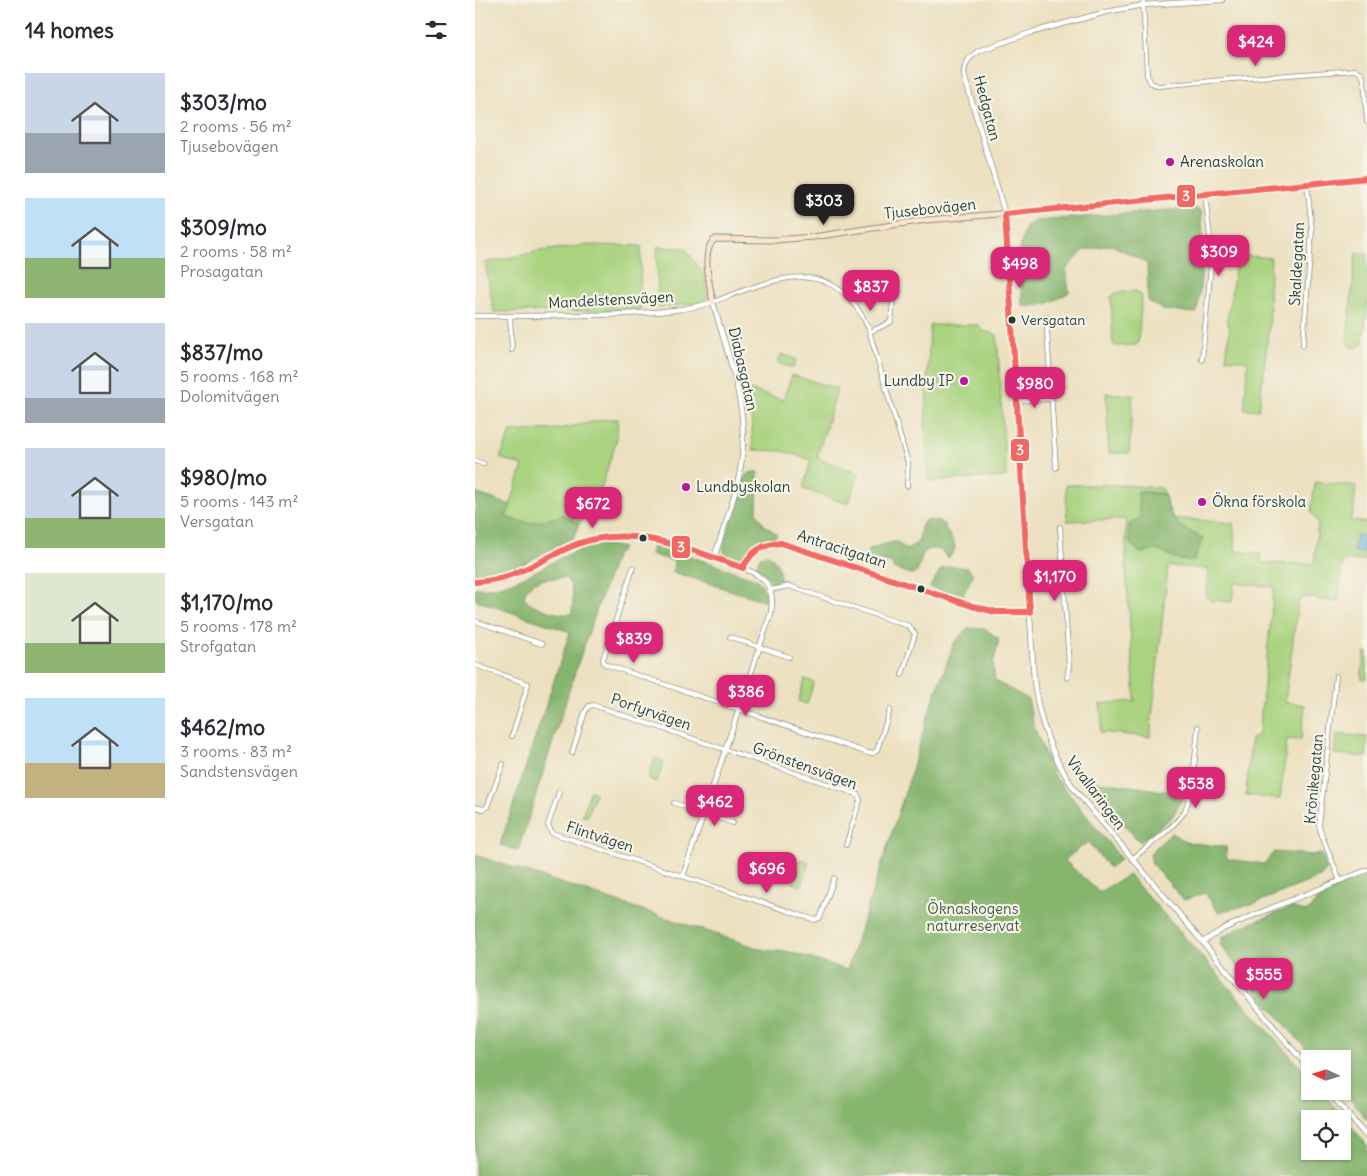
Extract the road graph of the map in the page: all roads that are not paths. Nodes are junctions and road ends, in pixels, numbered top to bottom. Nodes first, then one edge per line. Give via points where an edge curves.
1 (1222, 0) edge
2 (1143, 2) edge
3 (1367, 122) edge
4 (1367, 178) edge
5 (1307, 184) junction
6 (1205, 194) junction
7 (1005, 214) junction
8 (895, 280) dead end
9 (713, 302) junction
10 (475, 316) edge
11 (510, 316) junction
12 (1046, 316) dead end
13 (870, 332) junction
14 (1303, 345) dead end
15 (512, 350) dead end
16 (1202, 360) dead end
17 (1051, 399) junction
18 (1017, 401) junction
19 (475, 461) edge
20 (484, 464) dead end
21 (1056, 468) dead end
22 (907, 486) dead end
23 (1060, 527) dead end
24 (714, 558) junction
25 (633, 568) dead end
26 (743, 568) junction
27 (1063, 576) junction
28 (1028, 578) junction
29 (475, 582) edge
30 (770, 590) junction
31 (1030, 612) junction
32 (475, 621) edge
33 (730, 637) dead end
34 (543, 644) dead end
35 (759, 647) junction
36 (789, 657) dead end
37 (475, 665) edge
38 (902, 675) dead end
39 (1336, 676) dead end
40 (1067, 678) dead end
41 (738, 709) junction
42 (890, 710) dead end
43 (1198, 727) dead end
44 (512, 736) dead end
45 (725, 749) junction
46 (572, 753) dead end
47 (503, 764) dead end
48 (559, 792) dead end
49 (674, 803) dead end
50 (475, 807) edge
51 (703, 813) junction
52 (733, 823) dead end
53 (846, 844) dead end
54 (1132, 859) junction
55 (1367, 870) edge
56 (683, 876) junction
57 (834, 878) dead end
58 (1340, 881) junction
59 (1203, 942) junction
60 (1301, 1059) edge
61 (1336, 1100) edge
62 (1367, 1137) edge

1 - 2 street, Hedgatan
2 - 3 street via 1147,75 1151,83 1159,86 1357,70 1364,79
2 - 7 street, Hedgatan via 1033,32 979,51 969,59 964,70 965,80
4 - 5 main road
5 - 6 main road
5 - 14 street, Skaldegatan via 1312,230
6 - 7 main road
6 - 16 street via 1212,254
7 - 9 main road, Tjusebovägen via 926,220 813,237 715,239 710,243 707,254
7 - 18 street, Vivallaringen
8 - 13 street via 891,322
9 - 11 street, Mandelstensvägen via 666,311
9 - 13 street via 782,278 813,278 834,286 851,299
9 - 24 street, Diabasgatan via 737,385 743,440 737,485
10 - 11 street, Mandelstensvägen
11 - 15 street
12 - 17 street
13 - 22 street via 908,464
17 - 18 street
17 - 21 street
18 - 28 street, Vivallaringen
19 - 20 street
23 - 27 street
24 - 26 street
24 - 29 street via 653,539 602,537 574,545 501,580
25 - 41 street via 604,663
26 - 30 street via 761,577
26 - 31 street, Antracitgatan via 757,548 781,543 972,606 996,612
27 - 28 street
27 - 40 street
28 - 31 street, Vivallaringen
30 - 35 street via 771,613
30 - 38 street via 789,586 909,626 915,634
31 - 54 street, Vivallaringen via 1036,696 1051,748 1075,790
32 - 34 street
33 - 35 street
35 - 36 street
35 - 41 street
37 - 44 street via 528,684
39 - 58 street, Krönikegatan via 1319,826
41 - 42 street via 870,753 877,750
41 - 45 street
43 - 54 street via 1184,812
45 - 46 street, Porfyrvägen via 593,705 585,712
45 - 51 street
45 - 53 street, Grönstensvägen via 857,794 860,800
47 - 50 street via 487,807
48 - 56 street, Flintvägen via 548,825 552,833
49 - 51 street
51 - 52 street
51 - 56 street
54 - 59 street, Vivallaringen
55 - 58 street
56 - 57 street, Flintvägen via 815,920 820,918
58 - 59 street via 1223,930
59 - 60 street, Vivallaringen
61 - 62 street

